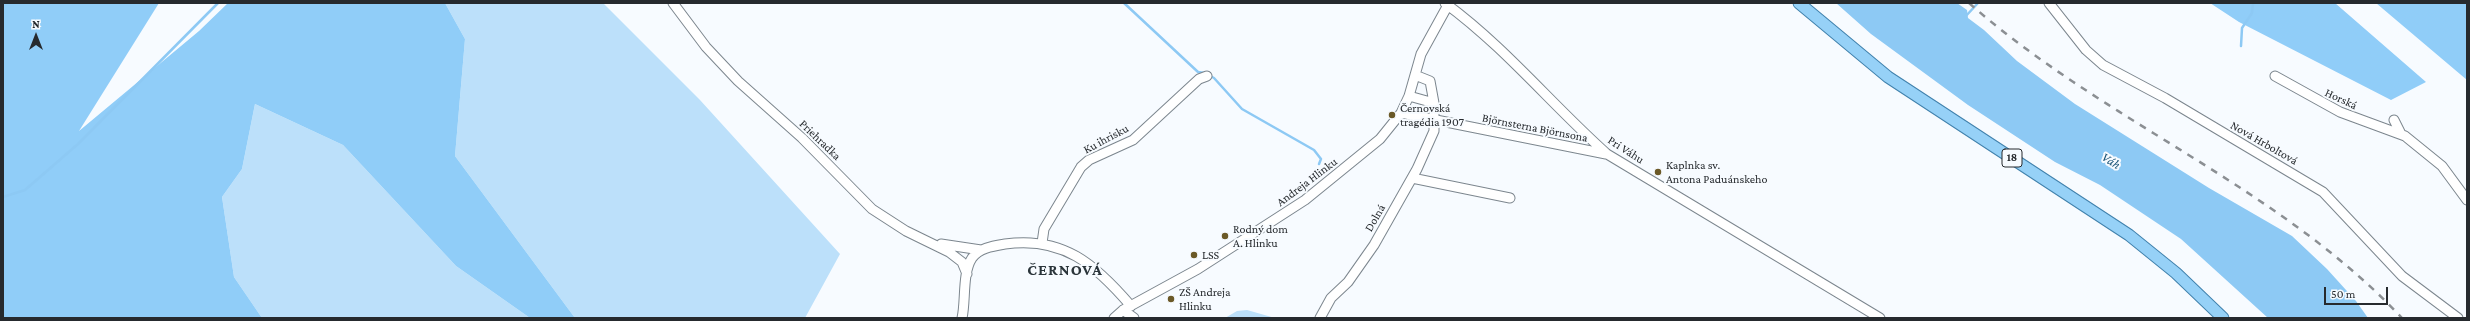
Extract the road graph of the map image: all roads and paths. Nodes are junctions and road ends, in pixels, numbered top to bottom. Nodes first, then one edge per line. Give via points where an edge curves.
1 (673, 3) edge
2 (1799, 3) edge
3 (2049, 3) edge
4 (1446, 4) edge
5 (1415, 75) junction
6 (1207, 76) dead end
7 (2275, 76) dead end
8 (1409, 96) junction
9 (1434, 103) junction
10 (1401, 113) junction
11 (2394, 120) dead end
12 (1435, 121) junction
13 (2401, 134) junction
14 (1607, 154) junction
15 (1412, 178) junction
16 (1510, 198) dead end
17 (2467, 200) edge
18 (929, 241) junction
19 (1042, 243) junction
20 (982, 250) junction
21 (967, 274) junction
22 (1127, 308) junction
23 (962, 318) edge
24 (1114, 318) edge
25 (1134, 318) edge
26 (1320, 318) edge
27 (1880, 318) edge
28 (2223, 318) edge
29 (2458, 318) edge

1 - 18 street, Priehradka via 706,47 738,81 802,138 872,209 906,231
2 - 28 main road, 18 via 1888,77 2129,235 2176,273
3 - 29 street, Nová Hrboltová via 2086,50 2103,65 2165,98 2323,192 2397,271
4 - 5 street, Andreja Hlinku via 1421,54
4 - 14 street, Pri Váhu via 1503,51 1569,121
5 - 8 street, Andreja Hlinku
5 - 9 street, Dolná via 1430,81
6 - 19 street, Ku ihrisku via 1199,80 1133,140 1089,160 1081,167 1044,229
7 - 13 street, Horská via 2340,112
8 - 9 street
8 - 10 street, Andreja Hlinku
9 - 12 street, Dolná
10 - 12 street, Björnsterna Björnsona
10 - 22 street, Andreja Hlinku via 1372,147 1305,200 1198,269
11 - 13 street
12 - 14 street, Björnsterna Björnsona
12 - 15 street, Dolná via 1434,131
13 - 17 street, Horská via 2416,143 2442,166
14 - 27 street, Pri Váhu
15 - 16 street
15 - 26 street, Dolná via 1374,245 1348,282 1332,298
18 - 20 street via 952,247
18 - 21 street, Priehradka via 962,262
19 - 20 street via 1024,242
19 - 22 street via 1089,264 1116,288
20 - 21 street via 972,259
21 - 23 street
22 - 24 street, Andreja Hlinku
22 - 25 street

